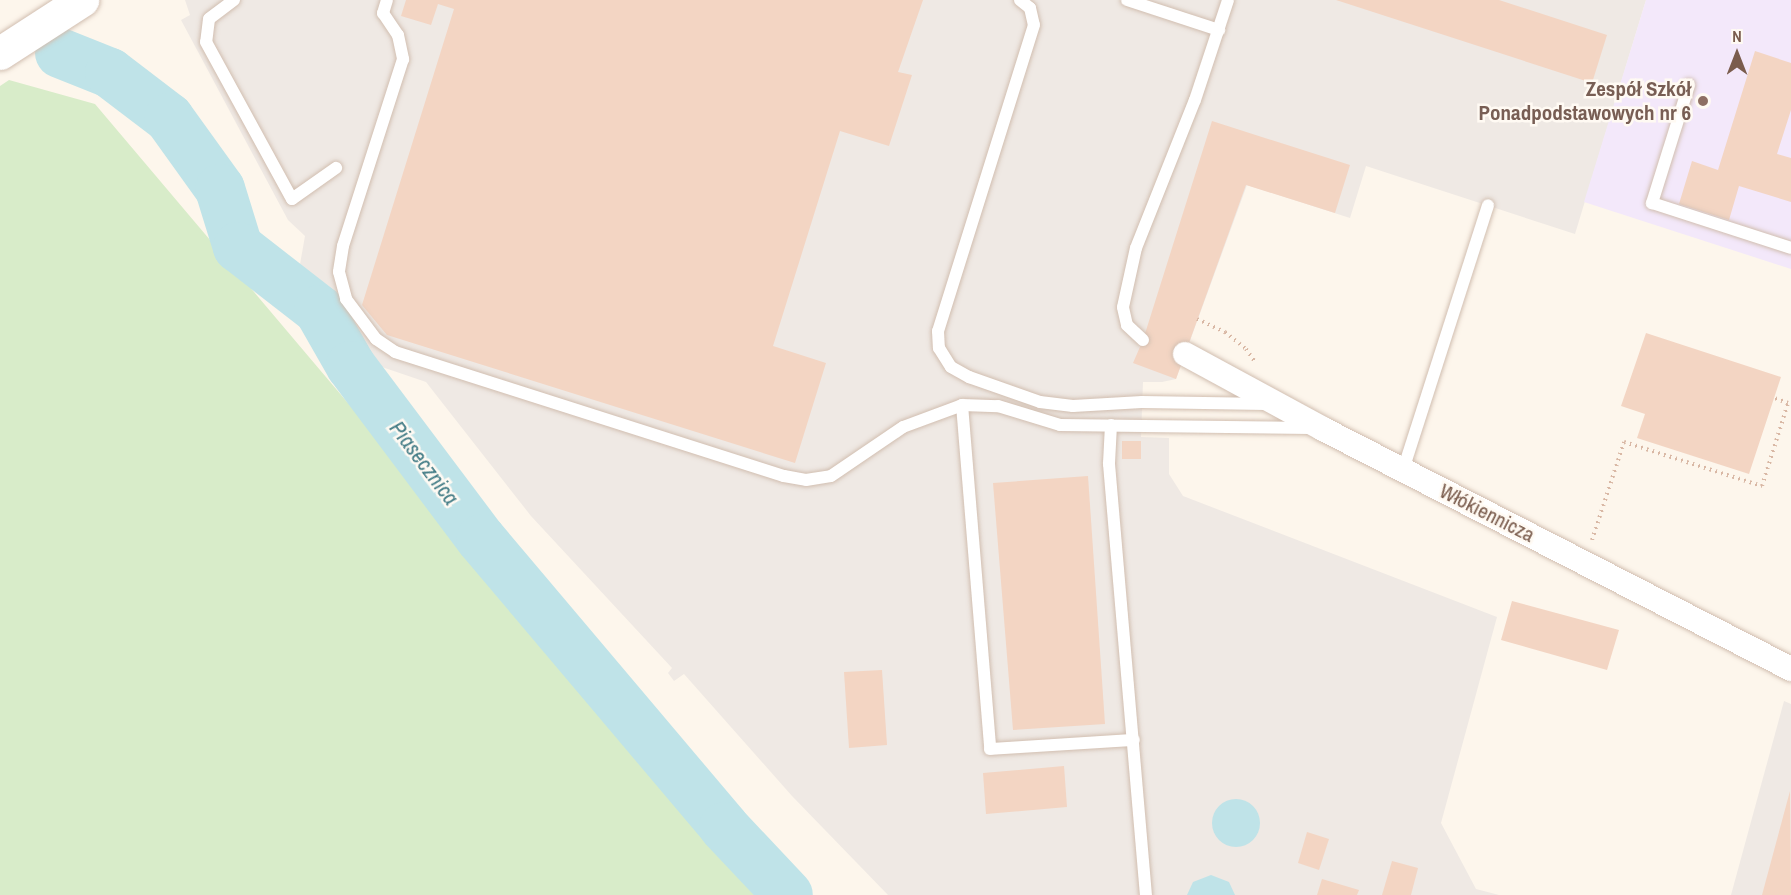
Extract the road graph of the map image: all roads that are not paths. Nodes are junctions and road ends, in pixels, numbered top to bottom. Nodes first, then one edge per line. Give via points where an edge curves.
1 (82, 0) edge
2 (234, 0) edge
3 (387, 0) edge
4 (1020, 0) edge
5 (1127, 0) edge
6 (1228, 0) edge
7 (1219, 30) junction
8 (0, 53) edge
9 (1689, 84) dead end
10 (336, 168) dead end
11 (1488, 205) dead end
12 (1791, 248) edge
13 (1143, 340) dead end
14 (1185, 354) dead end
15 (1278, 404) junction
16 (962, 405) junction
17 (1111, 424) junction
18 (1323, 429) junction
19 (1403, 470) junction
20 (1791, 669) edge
21 (1134, 740) junction
22 (1146, 895) edge

1 - 8 street
2 - 10 lane via 209,19 206,42 292,199
3 - 16 lane via 383,13 398,35 403,59 343,246 339,272 346,299 376,339 395,352 806,480 831,476 903,427
4 - 15 lane via 1030,8 1034,24 938,331 939,348 951,367 1040,402 1074,406 1112,402
5 - 7 lane
6 - 7 lane
7 - 13 lane via 1136,248 1123,307 1127,326
9 - 12 lane via 1652,203
11 - 19 lane
14 - 15 street, Włókiennicza
15 - 18 street, Włókiennicza
16 - 17 lane via 998,406 1060,424
16 - 21 lane via 990,749
17 - 18 lane
17 - 21 lane via 1110,464
18 - 19 street, Włókiennicza
19 - 20 street, Włókiennicza
21 - 22 lane

